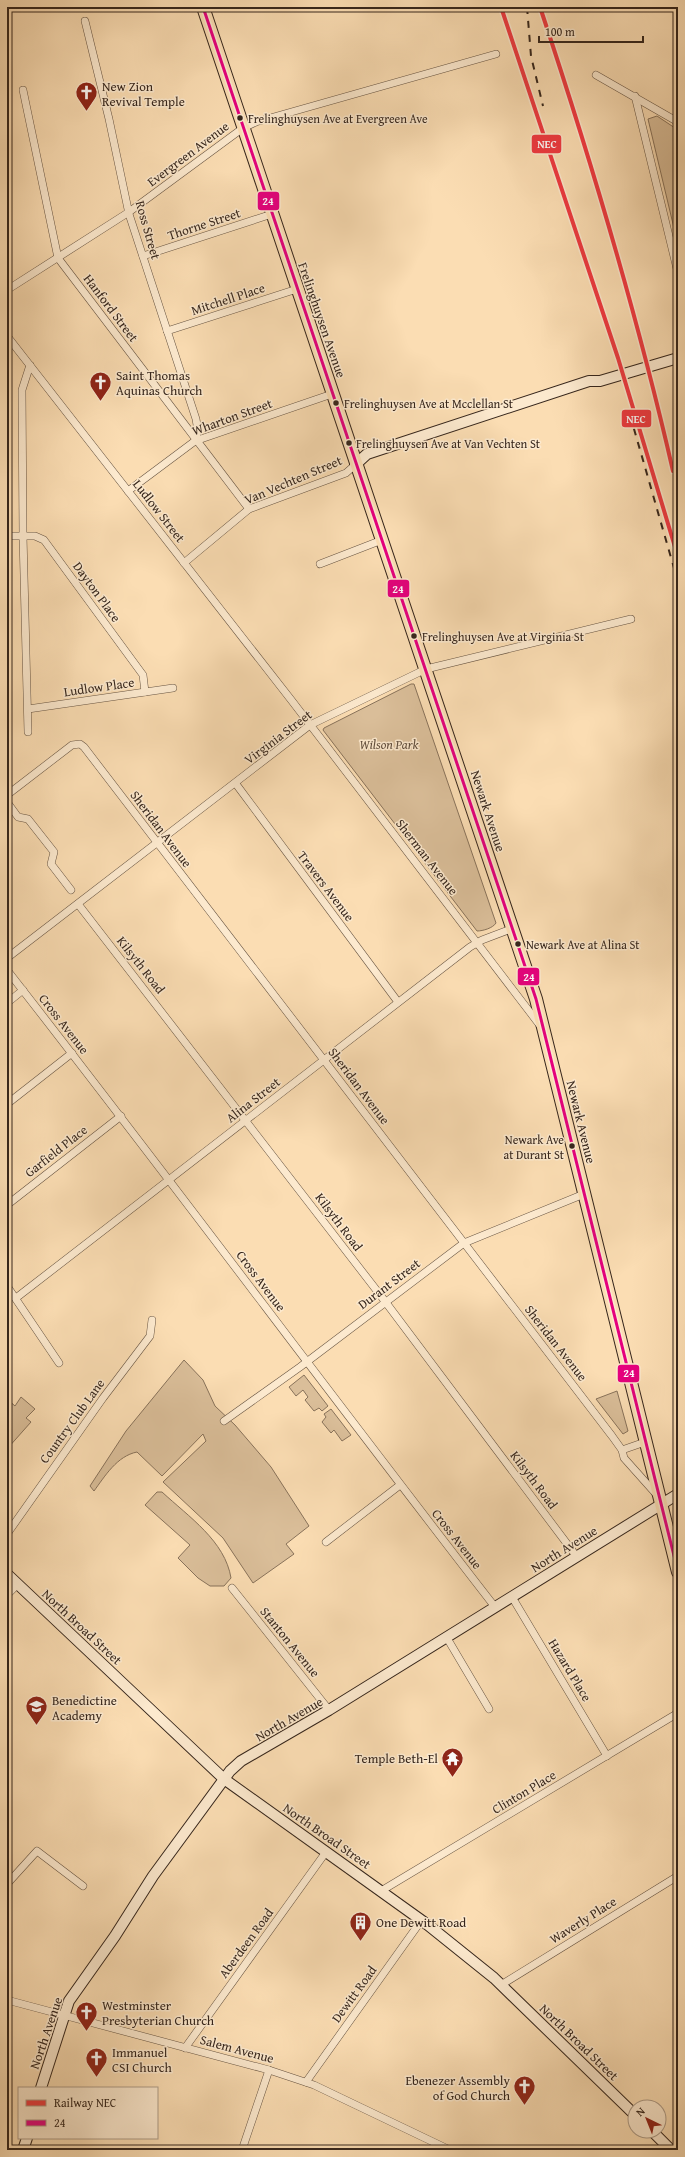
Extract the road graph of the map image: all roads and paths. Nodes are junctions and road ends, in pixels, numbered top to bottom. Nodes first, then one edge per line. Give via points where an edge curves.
1 (203, 7) edge
2 (85, 21) dead end
3 (496, 54) dead end
4 (596, 75) dead end
5 (23, 90) dead end
6 (635, 96) junction
7 (678, 122) edge
8 (243, 128) junction
9 (129, 212) junction
10 (272, 214) junction
11 (143, 256) junction
12 (58, 258) junction
13 (678, 273) edge
14 (7, 290) edge
15 (297, 290) junction
16 (166, 331) junction
17 (7, 336) edge
18 (678, 358) edge
19 (30, 365) junction
20 (332, 394) junction
21 (195, 441) junction
22 (355, 465) junction
23 (128, 491) junction
24 (248, 509) junction
25 (7, 536) edge
26 (23, 536) junction
27 (382, 540) junction
28 (184, 563) junction
29 (320, 564) dead end
30 (631, 619) dead end
31 (426, 669) junction
32 (432, 687) joint
33 (173, 688) dead end
34 (145, 692) junction
35 (292, 701) joint
36 (28, 709) junction
37 (310, 725) junction
38 (28, 732) dead end
39 (236, 784) junction
40 (7, 795) edge
41 (7, 802) edge
42 (157, 843) junction
43 (71, 890) dead end
44 (78, 904) junction
45 (511, 929) junction
46 (477, 942) junction
47 (7, 958) edge
48 (7, 970) edge
49 (23, 990) junction
50 (398, 1002) junction
51 (7, 1003) edge
52 (543, 1028) junction
53 (72, 1053) junction
54 (324, 1060) junction
55 (7, 1104) edge
56 (120, 1116) junction
57 (246, 1120) junction
58 (170, 1181) junction
59 (584, 1194) junction
60 (7, 1205) edge
61 (464, 1243) junction
62 (7, 1286) edge
63 (16, 1298) junction
64 (386, 1302) junction
65 (152, 1320) dead end
66 (307, 1362) junction
67 (59, 1363) dead end
68 (224, 1421) dead end
69 (644, 1442) junction
70 (622, 1450) junction
71 (400, 1485) junction
72 (678, 1494) edge
73 (660, 1501) junction
74 (7, 1534) edge
75 (326, 1542) dead end
76 (577, 1556) junction
77 (678, 1572) edge
78 (7, 1574) edge
79 (18, 1584) junction
80 (232, 1588) dead end
81 (7, 1595) edge
82 (512, 1597) junction
83 (495, 1607) junction
84 (446, 1638) junction
85 (490, 1709) dead end
86 (330, 1710) junction
87 (678, 1713) edge
88 (607, 1756) junction
89 (224, 1779) junction
90 (326, 1852) junction
91 (678, 1876) edge
92 (7, 1884) edge
93 (83, 1886) dead end
94 (381, 1891) junction
95 (421, 1920) junction
96 (501, 1985) junction
97 (7, 2000) edge
98 (64, 2016) junction
99 (185, 2048) junction
100 (269, 2070) junction
101 (306, 2082) junction
102 (41, 2087) edge
103 (627, 2107) edge
104 (27, 2139) edge
105 (660, 2139) edge
106 (23, 2150) edge
107 (242, 2150) edge
108 (450, 2150) edge
109 (671, 2150) edge

1 - 8 main road, Frelinghuysen Avenue
2 - 9 street, Ross Street via 110,120
3 - 8 street, Evergreen Avenue via 256,122
4 - 6 street
5 - 12 street, Hanford Street
6 - 7 street
6 - 13 street
8 - 9 street, Evergreen Avenue
8 - 10 main road, Frelinghuysen Avenue
9 - 11 street, Ross Street
9 - 12 street, Evergreen Avenue
10 - 11 street, Thorne Street
10 - 15 main road, Frelinghuysen Avenue
11 - 16 street, Ross Street
12 - 14 street, Evergreen Avenue
12 - 21 street, Hanford Street
15 - 16 street, Mitchell Place
15 - 20 main road, Frelinghuysen Avenue
16 - 21 street, Ross Street via 196,419 198,431
17 - 19 street, Ludlow Street
18 - 22 main road via 600,381 589,381 367,454
19 - 23 street, Ludlow Street
19 - 26 street via 22,390
20 - 21 street, Wharton Street
20 - 22 main road, Frelinghuysen Avenue
21 - 23 street, Wharton Street
21 - 24 street, Hanford Street
22 - 24 street, Van Vechten Street via 346,473
22 - 27 main road, Frelinghuysen Avenue
23 - 28 street, Ludlow Street
24 - 28 street, Van Vechten Street
25 - 26 street, Dayton Place
26 - 34 street, Dayton Place via 35,536 44,540 143,675
26 - 36 street
27 - 29 street
27 - 31 main road, Frelinghuysen Avenue
28 - 35 street, Ludlow Street
30 - 31 street, Virginia Street
31 - 32 main road, Frelinghuysen Avenue
31 - 37 street, Virginia Street
32 - 45 main road, Newark Avenue
33 - 34 street, Ludlow Place
34 - 36 street, Ludlow Place
35 - 37 street, Sherman Avenue
36 - 38 street
37 - 39 street, Virginia Street
37 - 46 street, Sherman Avenue
39 - 42 street, Virginia Street
39 - 50 street, Travers Avenue
40 - 42 street, Sheridan Avenue via 72,745 80,744
41 - 43 street via 18,817 28,819 54,852 51,864
42 - 44 street, Virginia Street
42 - 54 street, Sheridan Avenue
44 - 47 street, Virginia Street
44 - 57 street, Kilsyth Road
45 - 46 street, Alina Street
45 - 52 main road, Newark Avenue via 536,999
46 - 50 street, Alina Street
46 - 52 street, Sherman Avenue
48 - 49 street, Cross Avenue
49 - 51 street
49 - 53 street, Cross Avenue
50 - 54 street, Alina Street
52 - 59 main road, Newark Avenue
53 - 55 street
53 - 56 street, Cross Avenue
54 - 57 street, Alina Street
54 - 61 street, Sheridan Avenue
56 - 58 street, Cross Avenue
56 - 60 street, Garfield Place
57 - 58 street, Alina Street
57 - 64 street, Kilsyth Road
58 - 63 street, Alina Street
58 - 66 street, Cross Avenue
59 - 61 street, Durant Street
59 - 69 main road, Newark Avenue
61 - 64 street, Durant Street
61 - 70 street, Sheridan Avenue
62 - 63 street
63 - 67 street
64 - 66 street, Durant Street
64 - 76 street, Kilsyth Road
65 - 74 street, Country Club Lane via 150,1336
66 - 68 street, Durant Street
66 - 71 street, Cross Avenue
69 - 70 street
69 - 73 main road, Newark Avenue
70 - 73 street, Sheridan Avenue via 624,1458
71 - 75 street
71 - 83 street, Cross Avenue
72 - 73 main road, North Avenue
73 - 76 main road, North Avenue
73 - 77 main road, Newark Avenue
76 - 82 main road, North Avenue
78 - 79 main road, North Broad Street
79 - 81 street
79 - 89 main road, North Broad Street
80 - 86 street, Stanton Avenue
82 - 83 main road, North Avenue
82 - 88 street, Hazard Place
83 - 84 main road, North Avenue
84 - 85 street
84 - 86 main road, North Avenue
86 - 89 main road, North Avenue via 241,1761
87 - 88 street, Clinton Place
88 - 94 street, Clinton Place
89 - 90 main road, North Broad Street
89 - 98 main road, North Avenue via 153,1876 69,2001
90 - 94 main road, North Broad Street
90 - 99 street, Aberdeen Road
91 - 96 street, Waverly Place
92 - 93 street via 36,1850
94 - 95 main road, North Broad Street
95 - 96 main road, North Broad Street
95 - 101 street, Dewitt Road
96 - 103 main road, North Broad Street
97 - 98 street, Salem Avenue
98 - 99 street, Salem Avenue
98 - 102 main road, North Avenue
99 - 100 street, Salem Avenue
100 - 101 street, Salem Avenue
100 - 107 street
101 - 108 street, Salem Avenue
104 - 106 main road
105 - 109 main road

